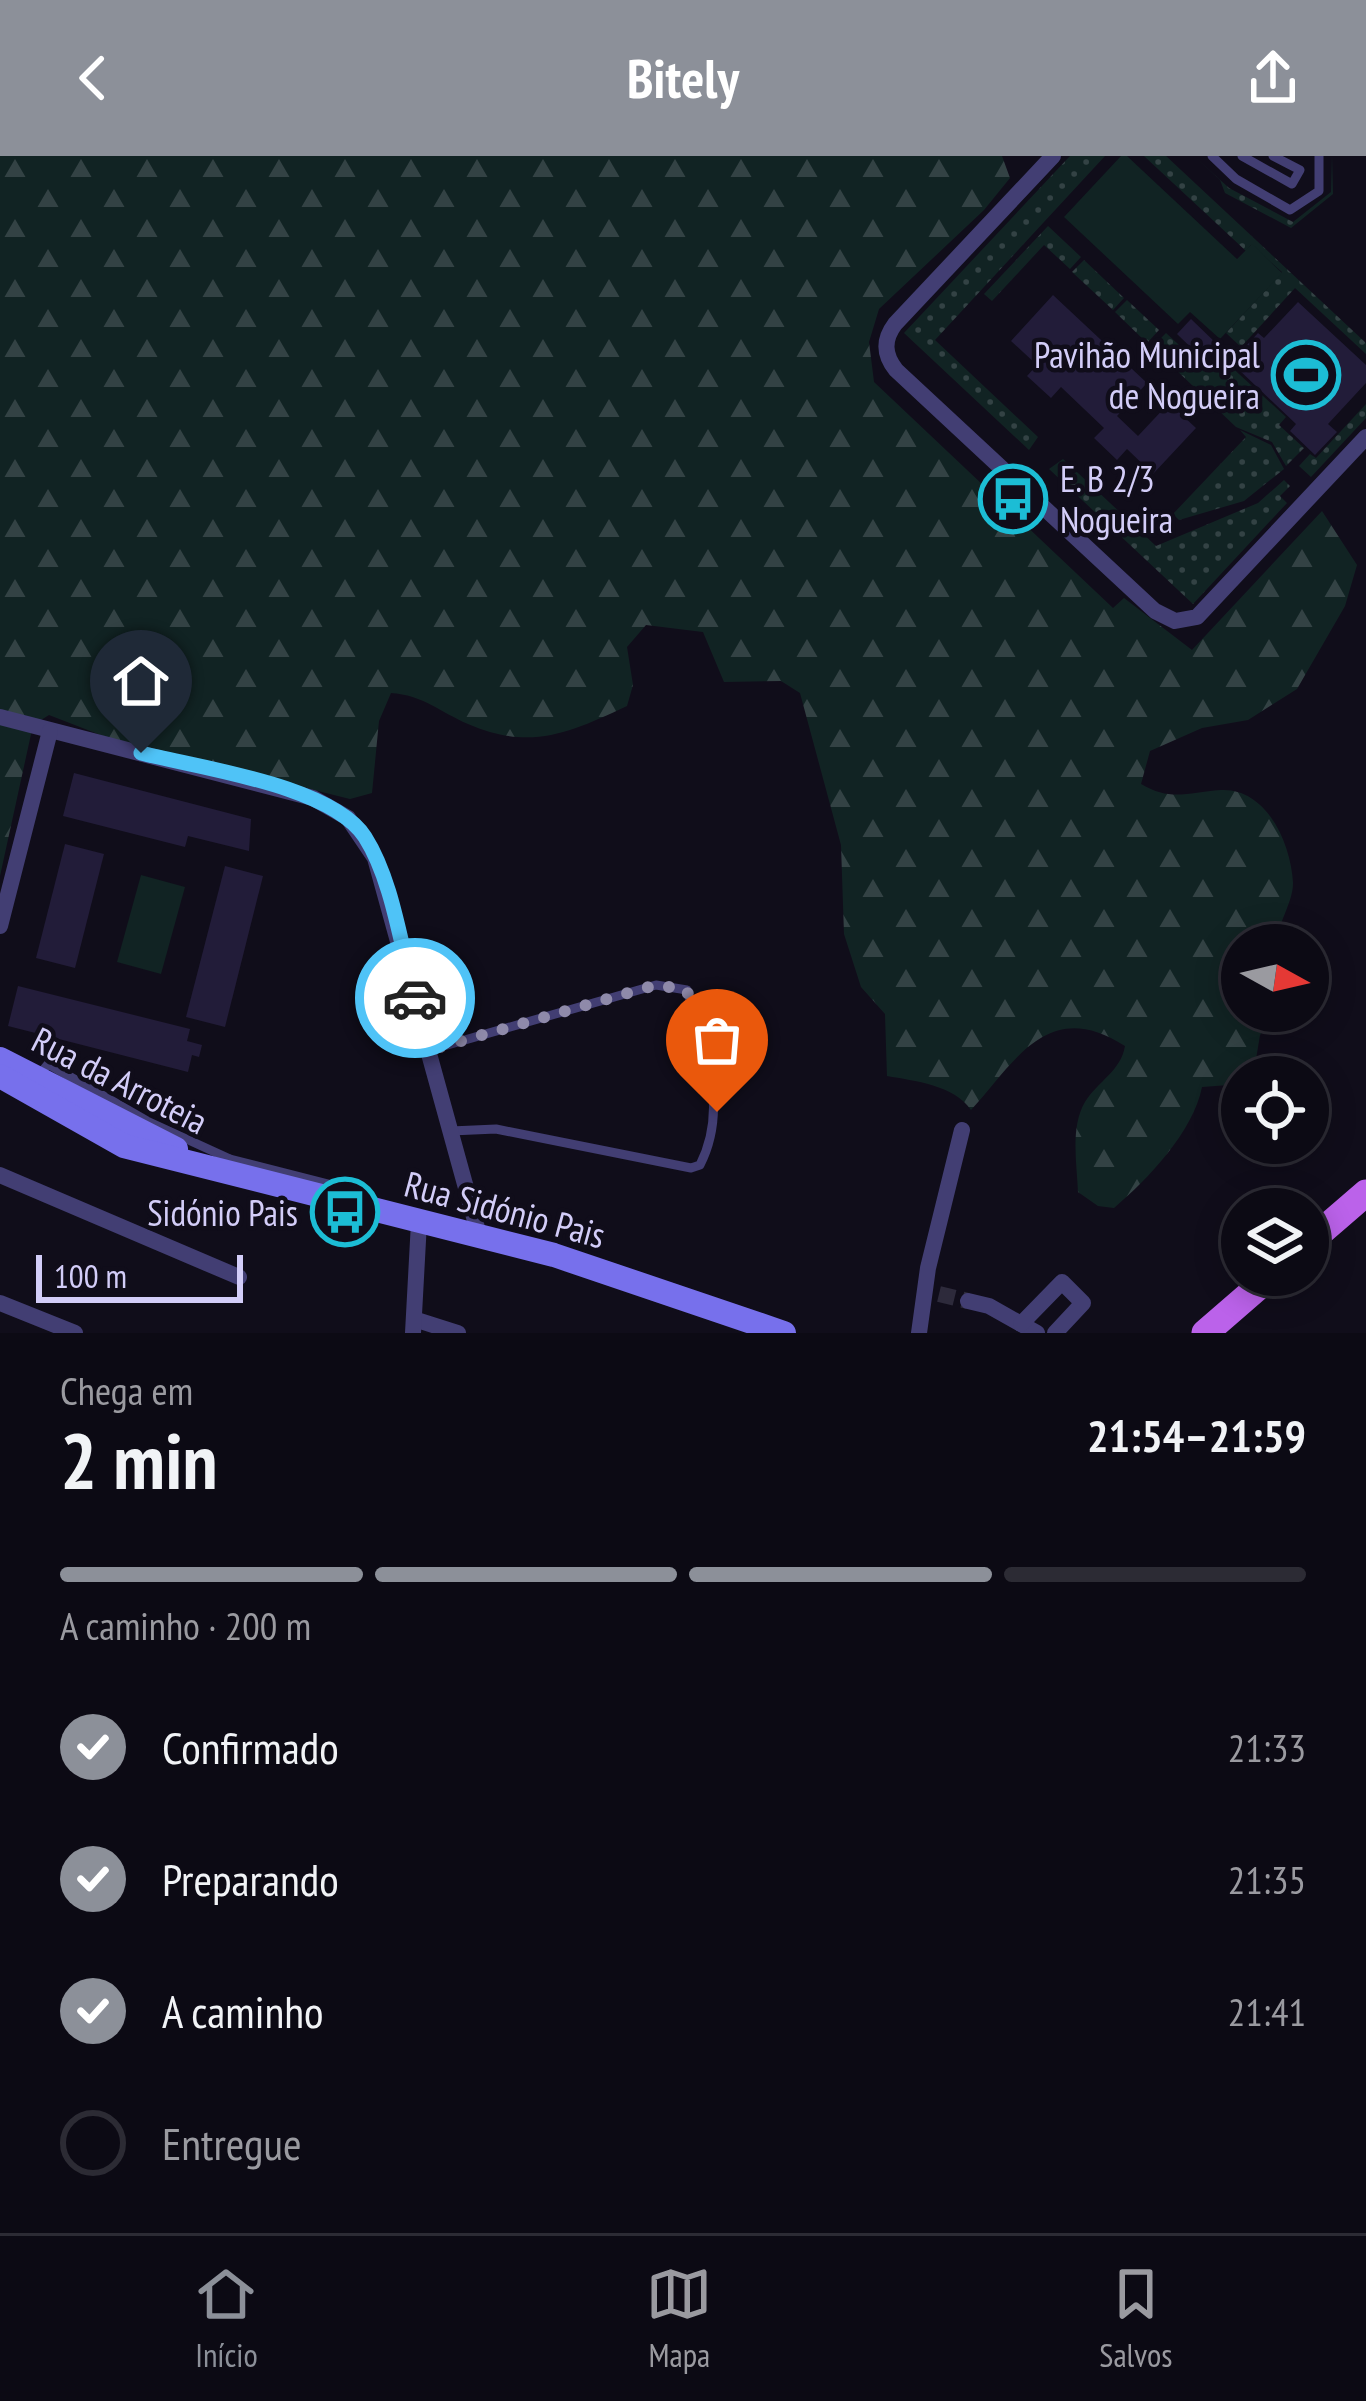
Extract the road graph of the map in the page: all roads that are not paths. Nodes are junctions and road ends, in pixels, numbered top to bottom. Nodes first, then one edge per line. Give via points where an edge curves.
1 (1053, 156) edge
2 (1212, 156) edge
3 (1242, 156) edge
4 (1274, 156) edge
5 (1319, 156) edge
6 (1366, 437) edge
7 (0, 717) edge
8 (50, 730) junction
9 (0, 926) edge
10 (430, 1050) junction
11 (0, 1058) edge
12 (0, 1076) edge
13 (962, 1130) dead end
14 (452, 1131) junction
15 (220, 1164) junction
16 (0, 1175) edge
17 (1366, 1192) edge
18 (419, 1222) junction
19 (1329, 1225) edge
20 (479, 1235) junction
21 (239, 1277) dead end
22 (1248, 1296) edge
23 (968, 1301) tunnel mouth
24 (0, 1303) edge
25 (413, 1326) edge
26 (1029, 1329) edge
27 (75, 1333) edge
28 (458, 1333) edge
29 (784, 1333) edge
30 (919, 1333) edge
31 (1055, 1333) edge
32 (1205, 1333) edge

1 - 6 street via 891,328 887,354 1155,611 1174,621 1200,615
2 - 5 lane via 1290,209 1319,190
3 - 4 lane via 1292,184 1300,170
7 - 8 street
8 - 9 street
8 - 10 street via 313,798 347,818 375,858
10 - 14 street
10 - 14 lane via 656,985 680,985 716,1102 708,1150 691,1168 496,1129
11 - 15 main road, Rua da Arroteia
12 - 15 main road, Rua da Arroteia via 124,1146
13 - 30 street
14 - 20 street
15 - 18 main road, Rua Sidónio Pais
16 - 21 street
17 - 19 main road
18 - 20 main road, Rua Sidónio Pais
18 - 25 street
20 - 29 main road, Rua Sidónio Pais
22 - 32 main road
23 - 26 street
24 - 27 street
25 - 28 street
26 - 31 street via 1062,1282 1083,1303

